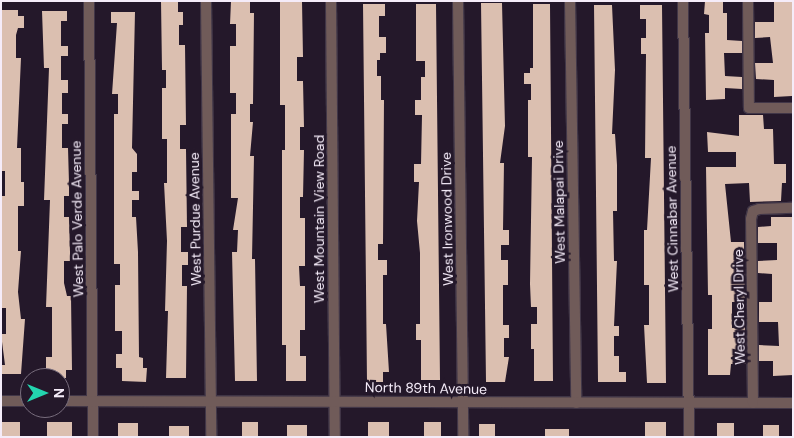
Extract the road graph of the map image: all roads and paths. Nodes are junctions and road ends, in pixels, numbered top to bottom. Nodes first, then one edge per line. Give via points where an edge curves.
1 (89, 1) edge
2 (206, 1) edge
3 (331, 1) edge
4 (458, 1) edge
5 (570, 1) edge
6 (683, 1) edge
7 (748, 1) edge
8 (793, 108) edge
9 (793, 208) edge
10 (1, 401) edge
11 (20, 401) edge
12 (211, 401) junction
13 (335, 401) junction
14 (70, 402) edge
15 (93, 402) junction
16 (462, 402) junction
17 (576, 403) junction
18 (689, 403) junction
19 (753, 403) junction
20 (793, 403) edge
21 (93, 437) edge
22 (211, 437) edge
23 (335, 437) edge
24 (463, 437) edge
25 (689, 437) edge

1 - 15 street, West Palo Verde Avenue
2 - 12 street, West Purdue Avenue
3 - 13 street, West Mountain View Road
4 - 16 street, West Ironwood Drive
5 - 17 street, West Malapai Drive
6 - 18 street, West Cinnabar Avenue
7 - 8 street via 749,108
9 - 19 street, West Cheryl Drive via 753,211
10 - 11 street
12 - 13 street, North 89th Avenue
12 - 15 street, North 89th Avenue
12 - 22 street, West Purdue Avenue
13 - 16 street, North 89th Avenue
13 - 23 street, West Mountain View Road
14 - 15 street, North 89th Avenue
15 - 21 street, West Palo Verde Avenue
16 - 17 street, North 89th Avenue
16 - 24 street, West Ironwood Drive
17 - 18 street, North 89th Avenue
18 - 19 street, North 89th Avenue
18 - 25 street, West Cinnabar Avenue
19 - 20 street, North 89th Avenue

